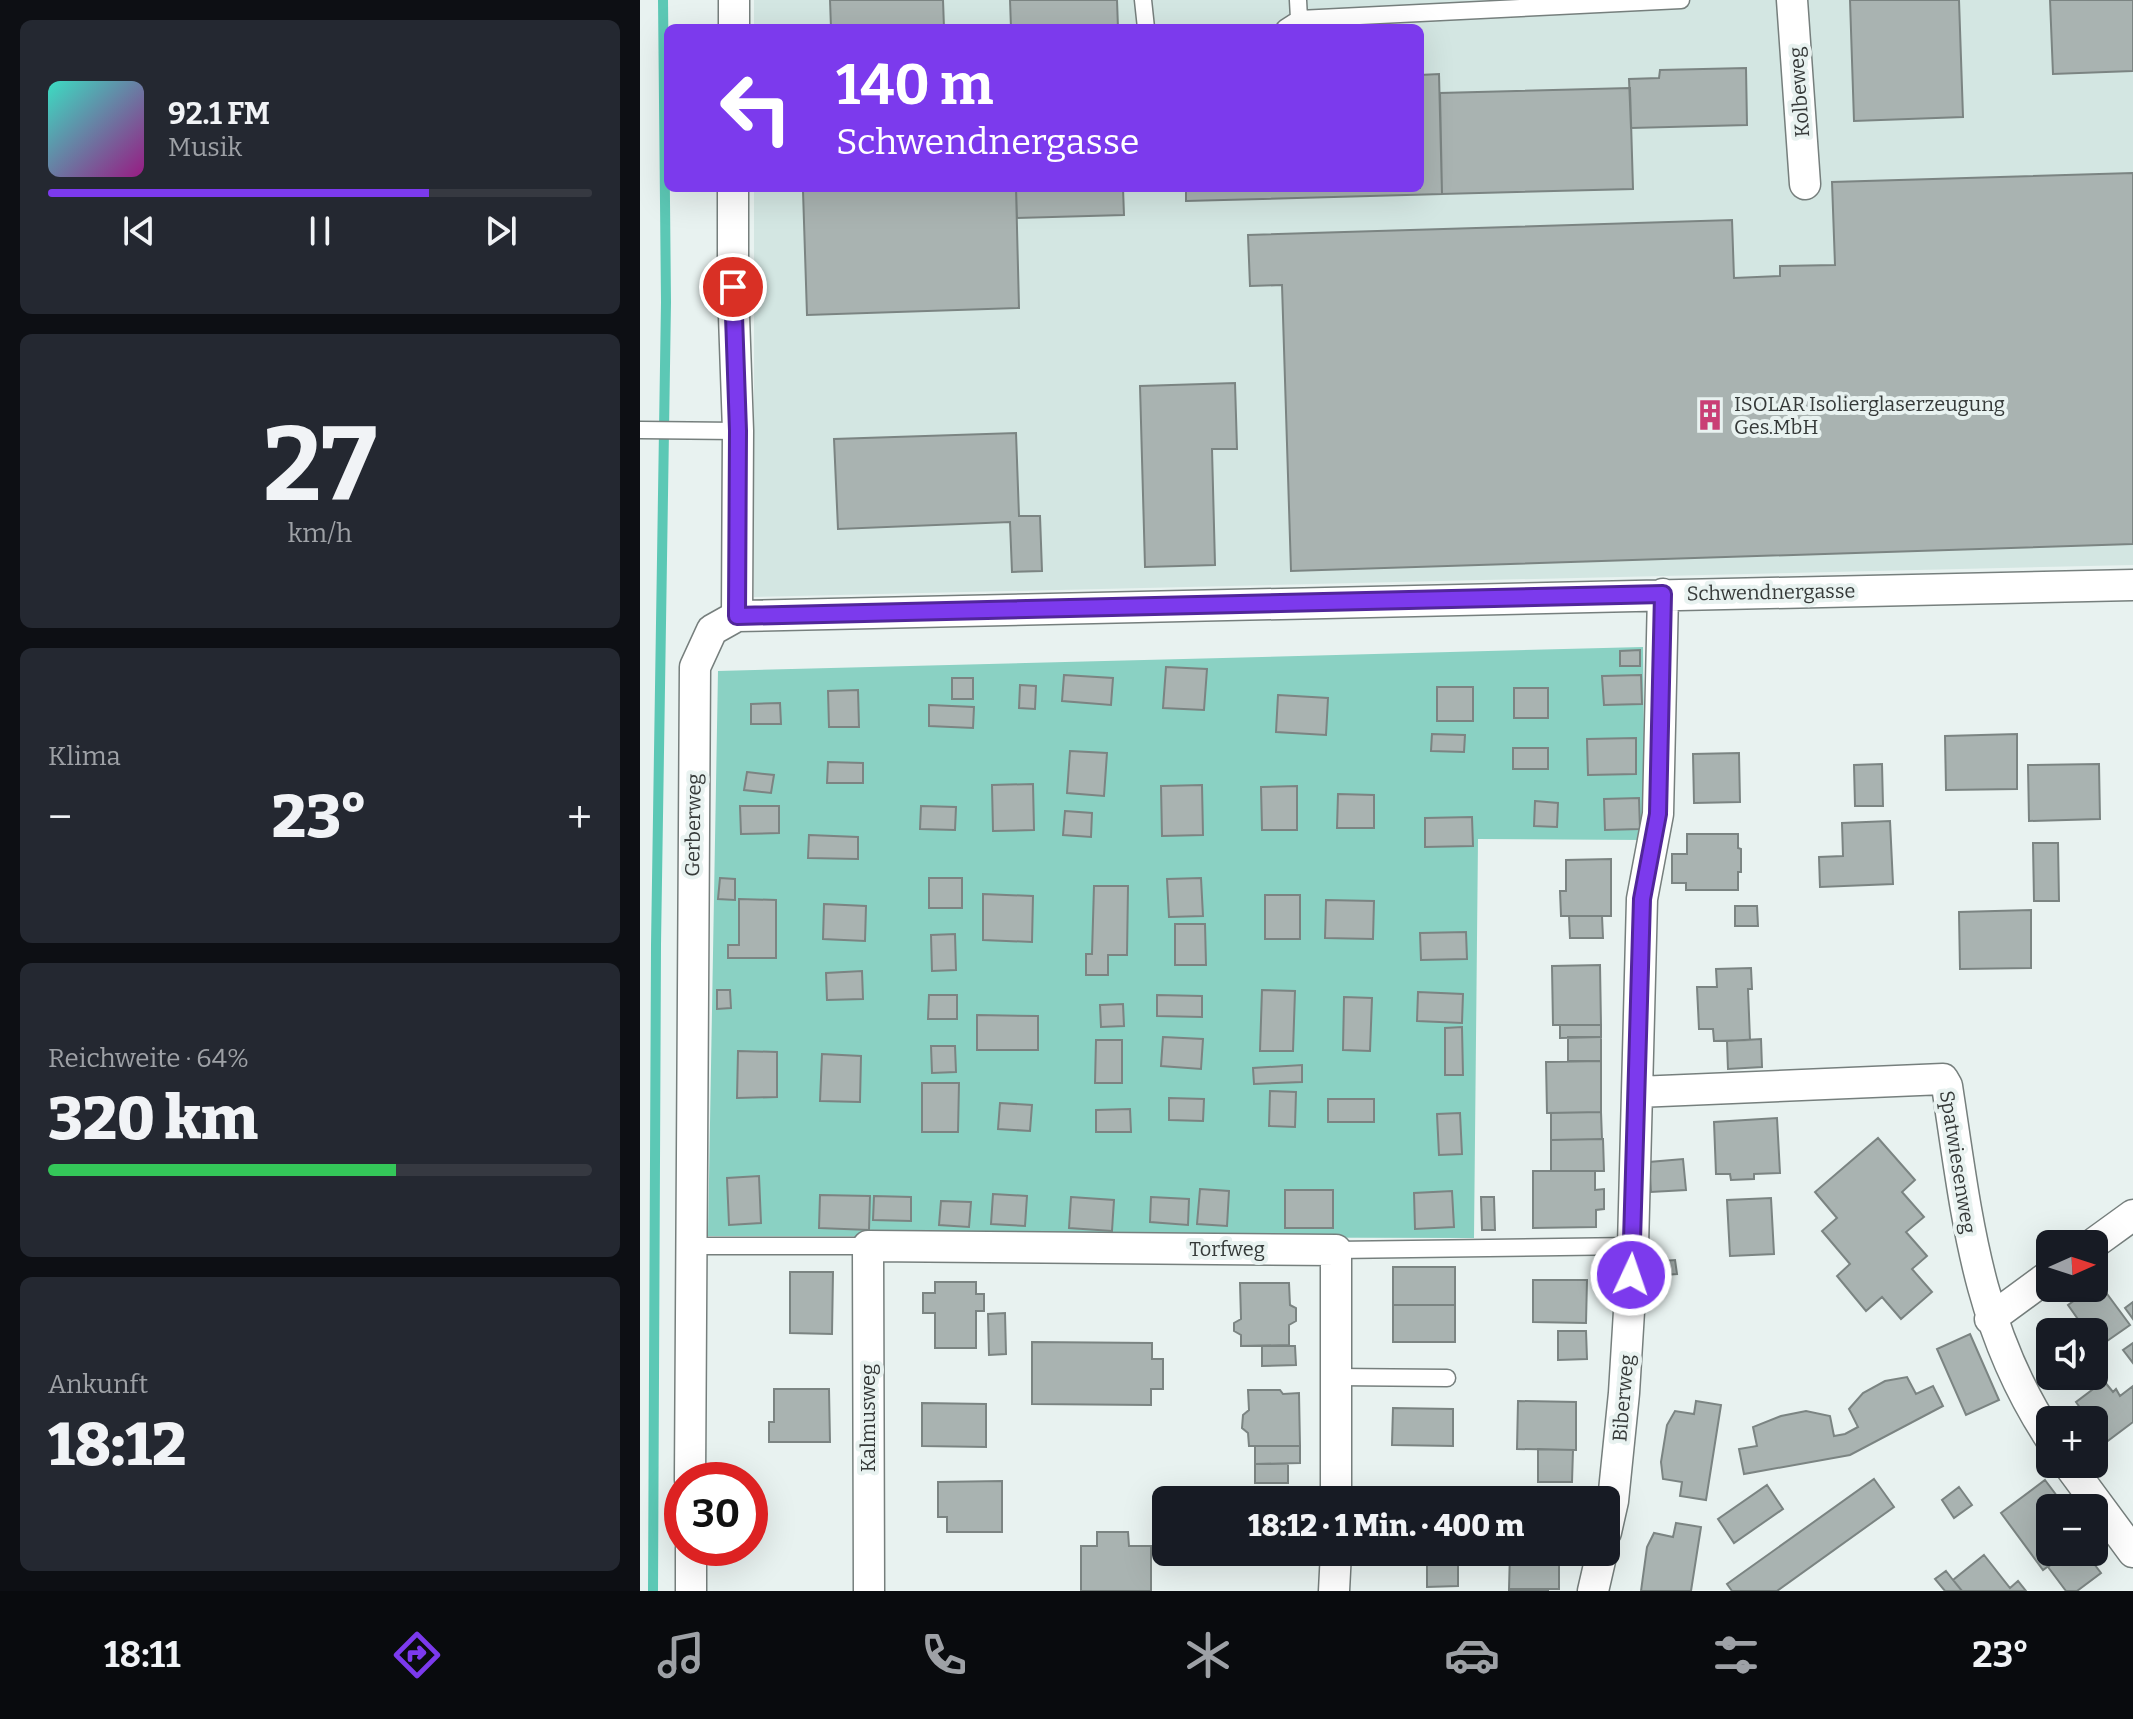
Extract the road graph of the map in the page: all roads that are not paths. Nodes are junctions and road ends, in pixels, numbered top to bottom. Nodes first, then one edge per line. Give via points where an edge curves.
1 (734, 0) edge
2 (1143, 0) edge
3 (1298, 0) edge
4 (1681, 0) edge
5 (1792, 0) edge
6 (1292, 23) edge
7 (734, 24) edge
8 (1146, 24) edge
9 (1805, 184) dead end
10 (733, 192) edge
11 (640, 430) edge
12 (738, 431) junction
13 (2133, 585) edge
14 (1663, 594) junction
15 (737, 616) junction
16 (1637, 1092) junction
17 (2133, 1215) edge
18 (2108, 1233) edge
19 (690, 1246) junction
20 (868, 1246) junction
21 (1633, 1246) junction
22 (1336, 1250) junction
23 (2036, 1285) edge
24 (1990, 1319) junction
25 (1336, 1377) junction
26 (1447, 1378) dead end
27 (2036, 1417) edge
28 (690, 1462) edge
29 (2078, 1478) edge
30 (1336, 1486) edge
31 (1615, 1486) edge
32 (2133, 1552) edge
33 (691, 1566) edge
34 (1335, 1566) edge
35 (1599, 1566) edge
36 (691, 1591) edge
37 (869, 1591) edge
38 (1334, 1591) edge
39 (1593, 1591) edge

1 - 7 street
2 - 8 lane
3 - 6 lane
4 - 6 lane
5 - 9 street, Kolbeweg
10 - 12 street
11 - 12 lane
12 - 15 street
13 - 14 street, Schwendnergasse
14 - 15 street, Schwendnergasse
14 - 16 street, Biberweg via 1658,814 1642,899
15 - 19 street, Gerberweg via 712,630 695,667
16 - 21 street, Biberweg
16 - 24 street, Spatwiesenweg via 1943,1079 1972,1249
17 - 18 street
19 - 20 lane
19 - 28 street, Gerberweg
20 - 22 street, Torfweg
20 - 37 street, Kalmusweg
21 - 22 lane
21 - 31 street, Biberweg
22 - 25 street
23 - 24 street
24 - 27 street, Spatwiesenweg
25 - 26 lane
25 - 30 street
29 - 32 street
33 - 36 street
34 - 38 street
35 - 39 street

